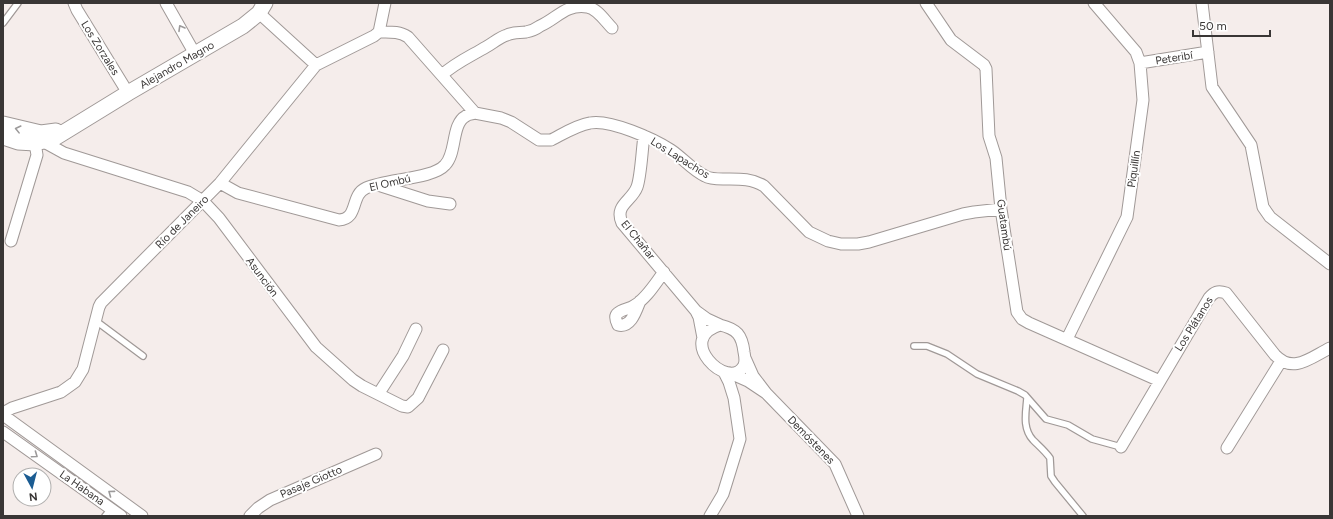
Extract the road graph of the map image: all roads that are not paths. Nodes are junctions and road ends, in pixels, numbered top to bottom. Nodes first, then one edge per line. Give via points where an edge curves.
1 (18, 3) edge
2 (74, 3) edge
3 (166, 3) edge
4 (384, 3) edge
5 (926, 3) edge
6 (1094, 3) edge
7 (1202, 3) edge
8 (262, 8) edge
9 (3, 23) edge
10 (612, 28) dead end
11 (379, 32) junction
12 (1208, 52) junction
13 (195, 54) junction
14 (1140, 63) junction
15 (316, 65) junction
16 (442, 75) junction
17 (128, 93) junction
18 (475, 113) junction
19 (83, 120) junction
20 (3, 124) edge
21 (644, 136) junction
22 (3, 137) edge
23 (40, 142) junction
24 (220, 183) junction
25 (375, 185) junction
26 (203, 201) junction
27 (450, 204) dead end
28 (1002, 209) junction
29 (11, 241) dead end
30 (1330, 264) edge
31 (664, 272) junction
32 (640, 301) dead end
33 (696, 311) junction
34 (95, 321) junction
35 (720, 325) junction
36 (416, 329) dead end
37 (703, 338) junction
38 (1067, 339) junction
39 (914, 346) dead end
40 (1330, 348) edge
41 (443, 350) dead end
42 (143, 356) dead end
43 (745, 358) junction
44 (1281, 361) junction
45 (727, 373) junction
46 (748, 381) junction
47 (1160, 381) junction
48 (378, 393) junction
49 (766, 393) junction
50 (734, 398) junction
51 (1027, 398) junction
52 (3, 414) edge
53 (3, 432) edge
54 (1121, 447) joint
55 (1227, 448) dead end
56 (376, 454) dead end
57 (108, 512) edge
58 (121, 516) edge
59 (142, 516) edge
60 (250, 516) edge
61 (710, 516) edge
62 (858, 516) edge
63 (1083, 516) edge

1 - 9 lane
2 - 17 street, Los Zorzales
13 -> 3 street
4 - 11 street
5 - 28 street, Guatambú via 951,40 986,69 989,136 996,158
6 - 14 street, Piquillín via 1136,52
7 - 12 street
8 - 13 main road, Alejandro Magno via 243,26
8 - 15 street
10 - 16 street via 596,11 588,7 564,9 552,20 532,30 502,37 452,66
11 - 15 street, Río de Janeiro
11 - 16 street via 396,32 408,37
12 - 14 street, Peteribí
12 - 30 street via 1212,87 1251,145 1263,207 1270,217
13 - 17 main road, Alejandro Magno
14 - 38 street, Piquillín via 1144,100 1127,217
15 - 24 street, Río de Janeiro
16 - 18 street
17 - 19 main road, Alejandro Magno
18 - 21 street, Los Lapachos via 511,122 539,140 545,141 591,122 615,126
18 - 25 street, El Ombú via 461,120 450,159 440,170
19 -> 20 main road via 41,133
19 - 23 main road via 53,139
21 - 28 street, Los Lapachos via 672,151 712,179 757,182 809,232 842,244 869,242 963,214
21 - 31 street, El Chañar via 638,186 622,206 620,218
22 - 23 main road, Asunción via 18,142
23 - 26 street, Asunción via 64,153 188,192
23 - 29 street
24 - 25 street, El Ombú via 238,193 339,220 346,220 349,217 360,191
24 - 26 street, Río de Janeiro
25 - 27 street via 428,201
26 - 34 street, Río de Janeiro via 101,303
26 - 48 street, Asunción via 219,218 316,347 353,380
28 - 38 street, Guatambú via 1016,312 1022,319
31 - 32 street
31 - 33 street, El Chañar
33 - 35 street, El Chañar via 707,320
33 - 37 street, El Chañar
34 - 42 lane
34 - 52 street, Río de Janeiro via 83,369 76,382 61,392 12,408
35 - 37 street via 709,330
35 - 43 street, Demóstenes via 739,335
36 - 48 street via 403,356
37 - 45 street, Demóstenes via 704,354 713,366
38 - 47 street, Guatambú
39 - 51 lane via 927,346 947,354 977,374 1018,391
40 - 44 street via 1298,364 1286,364
41 - 48 street, Asunción via 413,404 408,407 402,406
43 - 45 street via 742,370
43 - 49 street, Demóstenes via 753,376
44 - 47 street, Los Plátanos via 1229,296 1216,291 1208,298
44 - 55 street
45 - 46 street, Demóstenes
45 - 50 street
46 - 49 street, Demóstenes
46 - 50 street via 735,388
47 - 54 street, Los Plátanos
49 - 62 street, Demóstenes via 835,464
50 - 61 street via 740,439 723,494
51 - 54 lane via 1046,419 1068,425 1092,439
51 - 63 lane via 1027,430 1050,458 1051,476
59 -> 52 street
53 -> 57 street, La Habana
56 - 60 street, Pasaje Giotto via 270,500
57 - 58 street, La Habana

